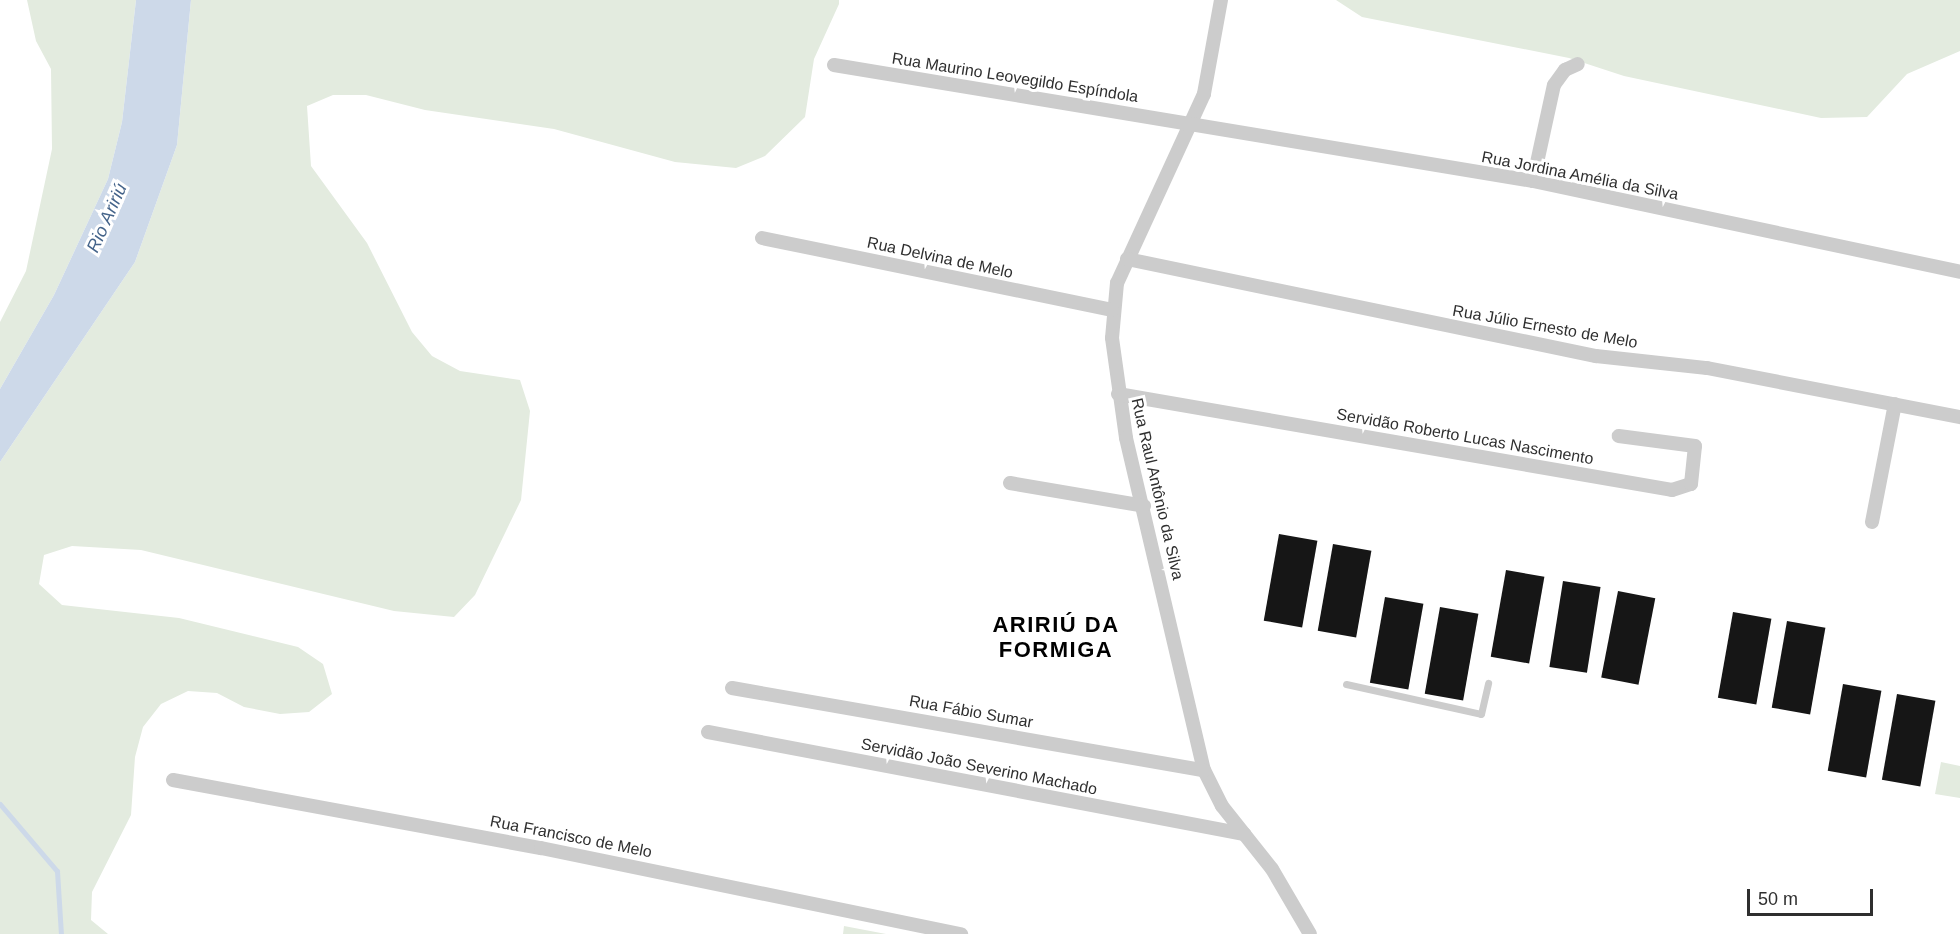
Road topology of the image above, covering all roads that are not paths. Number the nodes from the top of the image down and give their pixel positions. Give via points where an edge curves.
1 (1221, 0) edge
2 (1578, 64) dead end
3 (834, 65) dead end
4 (1191, 123) junction
5 (1533, 182) junction
6 (762, 238) dead end
7 (1127, 259) junction
8 (1960, 272) edge
9 (1112, 310) junction
10 (1118, 394) junction
11 (1895, 404) junction
12 (1960, 417) edge
13 (1619, 436) dead end
14 (1010, 483) dead end
15 (1144, 506) junction
16 (1872, 522) dead end
17 (1346, 684) dead end
18 (1488, 684) dead end
19 (732, 688) dead end
20 (708, 732) dead end
21 (1204, 770) junction
22 (173, 780) dead end
23 (1244, 834) junction
24 (961, 934) edge
25 (1310, 934) edge

1 - 4 street, Rua Raul Antônio da Silva via 1211,71
2 - 5 street via 1565,70 1554,85
3 - 4 street, Rua Maurino Leovegildo Espíndola
4 - 5 street, Rua Jordina Amélia da Silva
4 - 7 street, Rua Raul Antônio da Silva
5 - 8 street, Rua Jordina Amélia da Silva
6 - 9 street, Rua Delvina de Melo
7 - 9 street, Rua Raul Antônio da Silva
7 - 11 street, Rua Júlio Ernesto de Melo via 1586,354 1707,368
9 - 10 street, Rua Raul Antônio da Silva
10 - 13 street, Servidão Roberto Lucas Nascimento via 1672,490 1691,484 1695,446
10 - 15 street, Rua Raul Antônio da Silva
11 - 12 street, Rua Júlio Ernesto de Melo
11 - 16 street
14 - 15 street
15 - 21 street, Rua Raul Antônio da Silva
17 - 18 lane via 1481,714
19 - 21 street, Rua Fábio Sumar
20 - 23 street, Servidão João Severino Machado
21 - 23 street, Rua Raul Antônio da Silva
22 - 24 street, Rua Francisco de Melo via 541,848
23 - 25 street, Rua Raul Antônio da Silva via 1272,869

